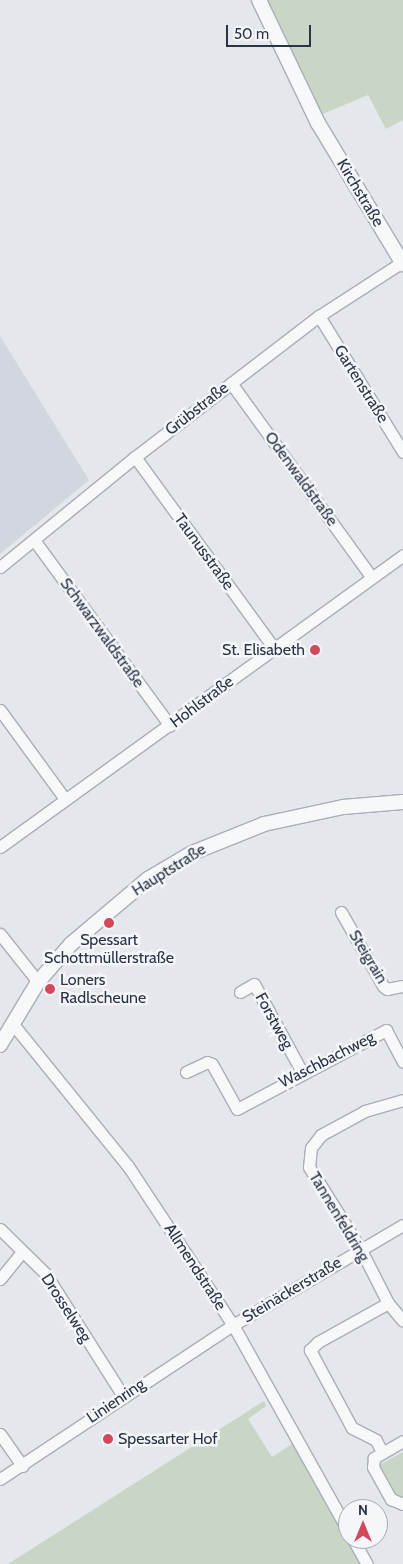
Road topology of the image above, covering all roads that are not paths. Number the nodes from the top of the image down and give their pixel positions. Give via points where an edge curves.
1 (259, 0) edge
2 (402, 263) edge
3 (319, 316) junction
4 (231, 383) junction
5 (403, 452) edge
6 (135, 457) junction
7 (34, 540) junction
8 (403, 555) edge
9 (0, 567) edge
10 (370, 575) junction
11 (273, 647) junction
12 (0, 710) edge
13 (170, 726) junction
14 (65, 799) junction
15 (403, 802) edge
16 (0, 847) edge
17 (340, 912) dead end
18 (0, 934) edge
19 (38, 982) junction
20 (403, 986) edge
21 (240, 992) dead end
22 (12, 1023) junction
23 (0, 1045) edge
24 (403, 1062) edge
25 (186, 1072) dead end
26 (302, 1072) junction
27 (403, 1100) edge
28 (403, 1225) edge
29 (0, 1229) edge
30 (360, 1248) junction
31 (21, 1253) junction
32 (0, 1279) edge
33 (388, 1303) junction
34 (403, 1321) edge
35 (233, 1325) junction
36 (123, 1396) junction
37 (0, 1434) edge
38 (403, 1441) edge
39 (382, 1452) junction
40 (22, 1466) junction
41 (0, 1479) edge
42 (403, 1504) edge
43 (338, 1513) edge
44 (359, 1549) edge
45 (367, 1564) edge

1 - 2 street, Kirchstraße via 318,123
2 - 3 street, Grübstraße
3 - 4 street, Grübstraße
3 - 5 street, Gartenstraße
4 - 6 street, Grübstraße
4 - 10 street, Odenwaldstraße
6 - 7 street, Grübstraße
6 - 11 street, Taunusstraße
7 - 9 street, Grübstraße
7 - 13 street, Schwarzwaldstraße
8 - 10 street, Hohlstraße
10 - 11 street, Hohlstraße
11 - 13 street, Hohlstraße
12 - 14 street
13 - 14 street, Hohlstraße
14 - 16 street, Hohlstraße
15 - 19 street, Hauptstraße via 343,807 264,824 192,853 148,879 108,911 71,944
17 - 20 street, Steigrain via 383,986 392,989
18 - 19 street
19 - 22 street, Hauptstraße
21 - 26 street, Forstweg via 254,984
22 - 23 street, Hauptstraße
22 - 35 street, Allmendstraße via 128,1166
24 - 26 street, Waschbachweg via 386,1030
25 - 26 street, Waschbachweg via 207,1062 212,1064 236,1109
27 - 30 street, Tannenfeldring via 365,1111 321,1135 311,1148 308,1167
28 - 30 street, Steinäckerstraße
29 - 31 street, Drosselweg
30 - 33 street, Tannenfeldring
30 - 35 street, Steinäckerstraße
31 - 32 street
31 - 36 street, Drosselweg via 45,1273
33 - 34 street, Tannenfeldring
33 - 39 street via 318,1342 310,1350 352,1428 376,1440
35 - 36 street, Linienring
35 - 43 street, Allmendstraße
36 - 40 street, Linienring
37 - 40 street
38 - 39 street
39 - 42 street via 374,1458 374,1467 391,1499
40 - 41 street, Linienring
44 - 45 street

